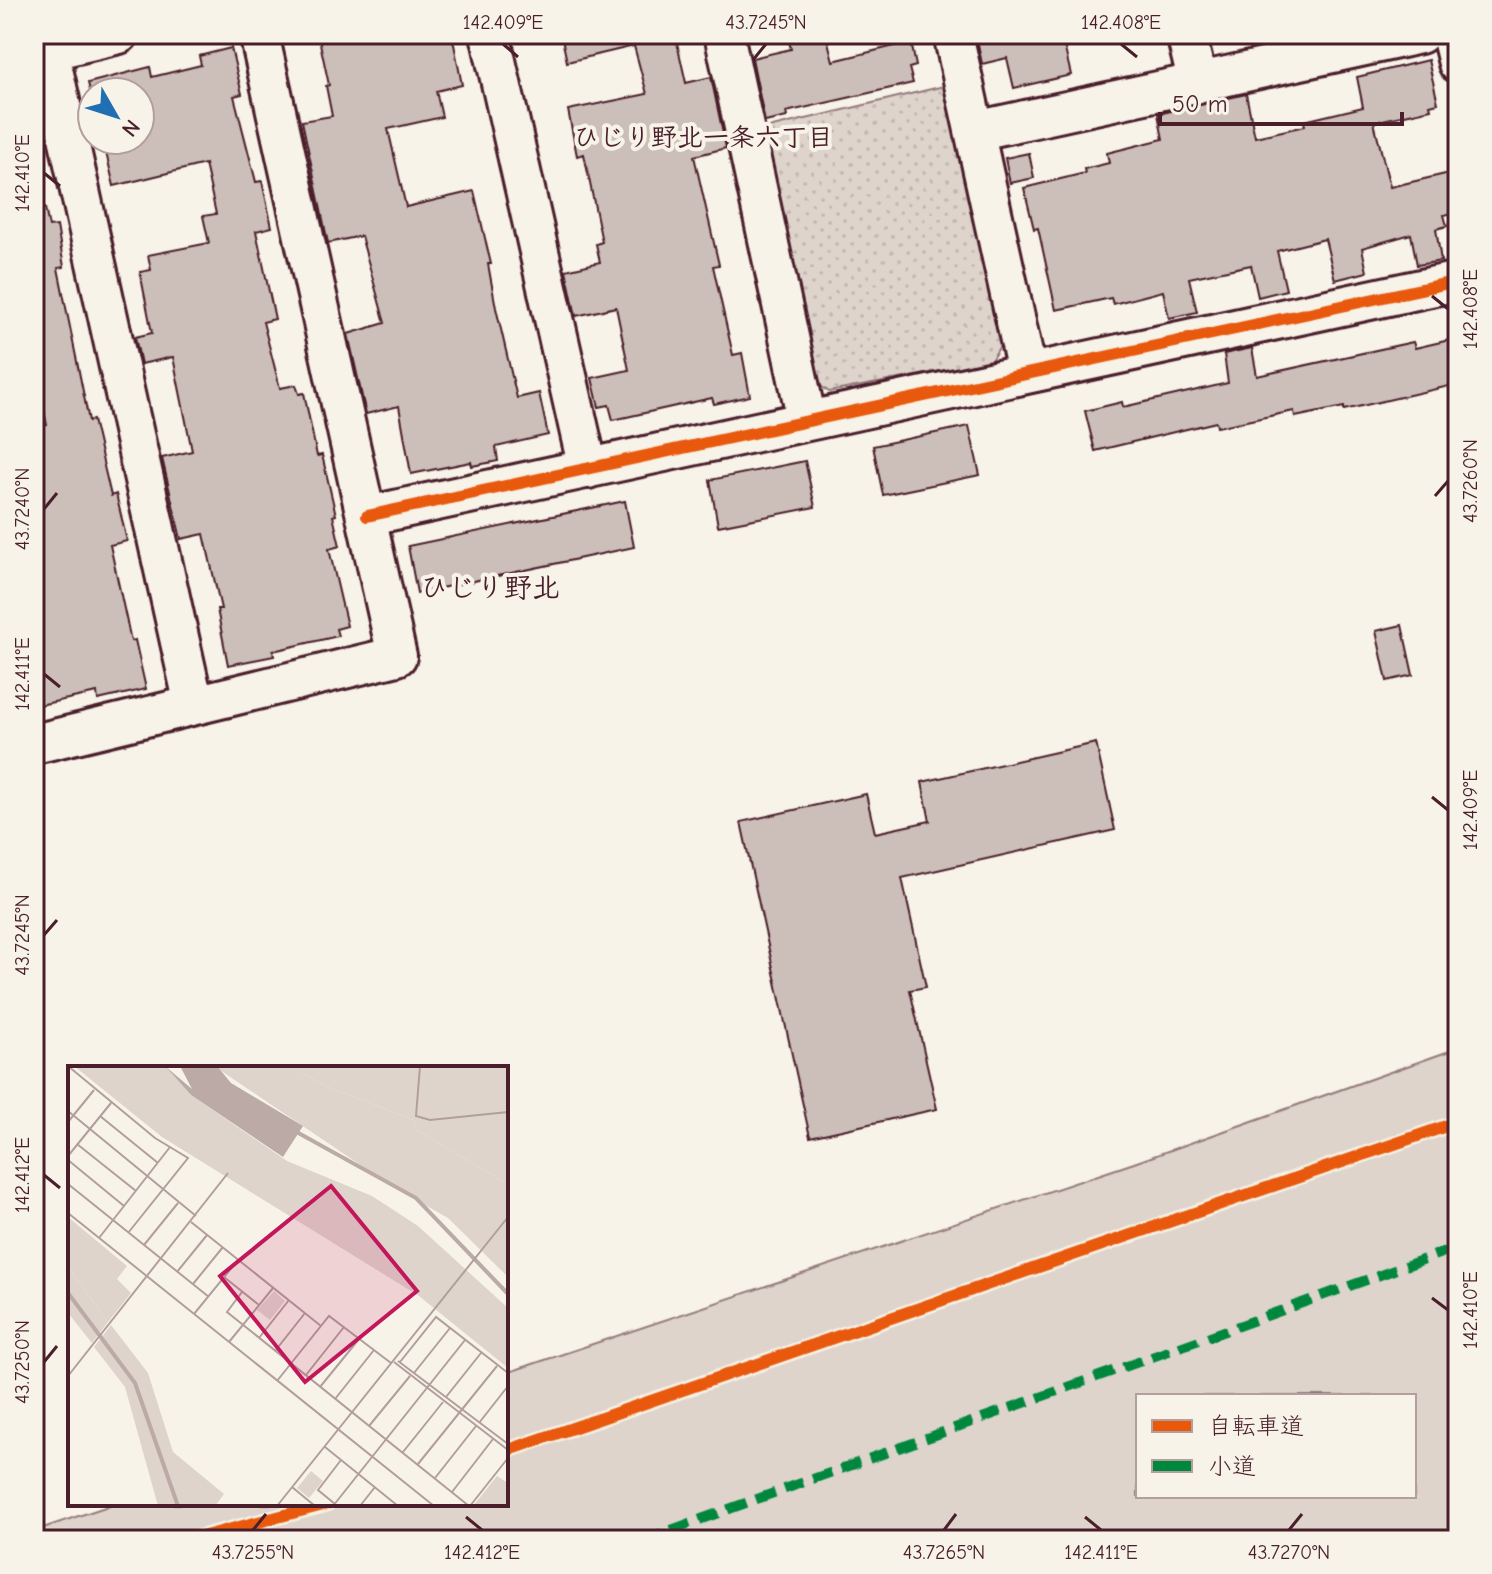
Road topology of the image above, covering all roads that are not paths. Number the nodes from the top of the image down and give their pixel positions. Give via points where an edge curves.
1 (119, 34) edge
2 (259, 34) edge
3 (490, 34) edge
4 (724, 34) edge
5 (953, 34) edge
6 (1186, 34) edge
7 (1420, 34) edge
8 (1451, 34) edge
9 (42, 53) edge
10 (1458, 63) edge
11 (1198, 84) junction
12 (975, 131) junction
13 (1458, 281) edge
14 (1027, 372) junction
15 (807, 421) junction
16 (588, 469) junction
17 (367, 516) junction
18 (194, 705) junction
19 (34, 744) edge

1 - 9 street
2 - 17 street
3 - 16 street
4 - 15 street
5 - 12 street
6 - 11 street
7 - 11 street
8 - 10 street
9 - 18 street
11 - 12 street
12 - 14 street
13 - 14 street
14 - 15 street
15 - 16 street
16 - 17 street
17 - 18 street via 397,656
18 - 19 street

